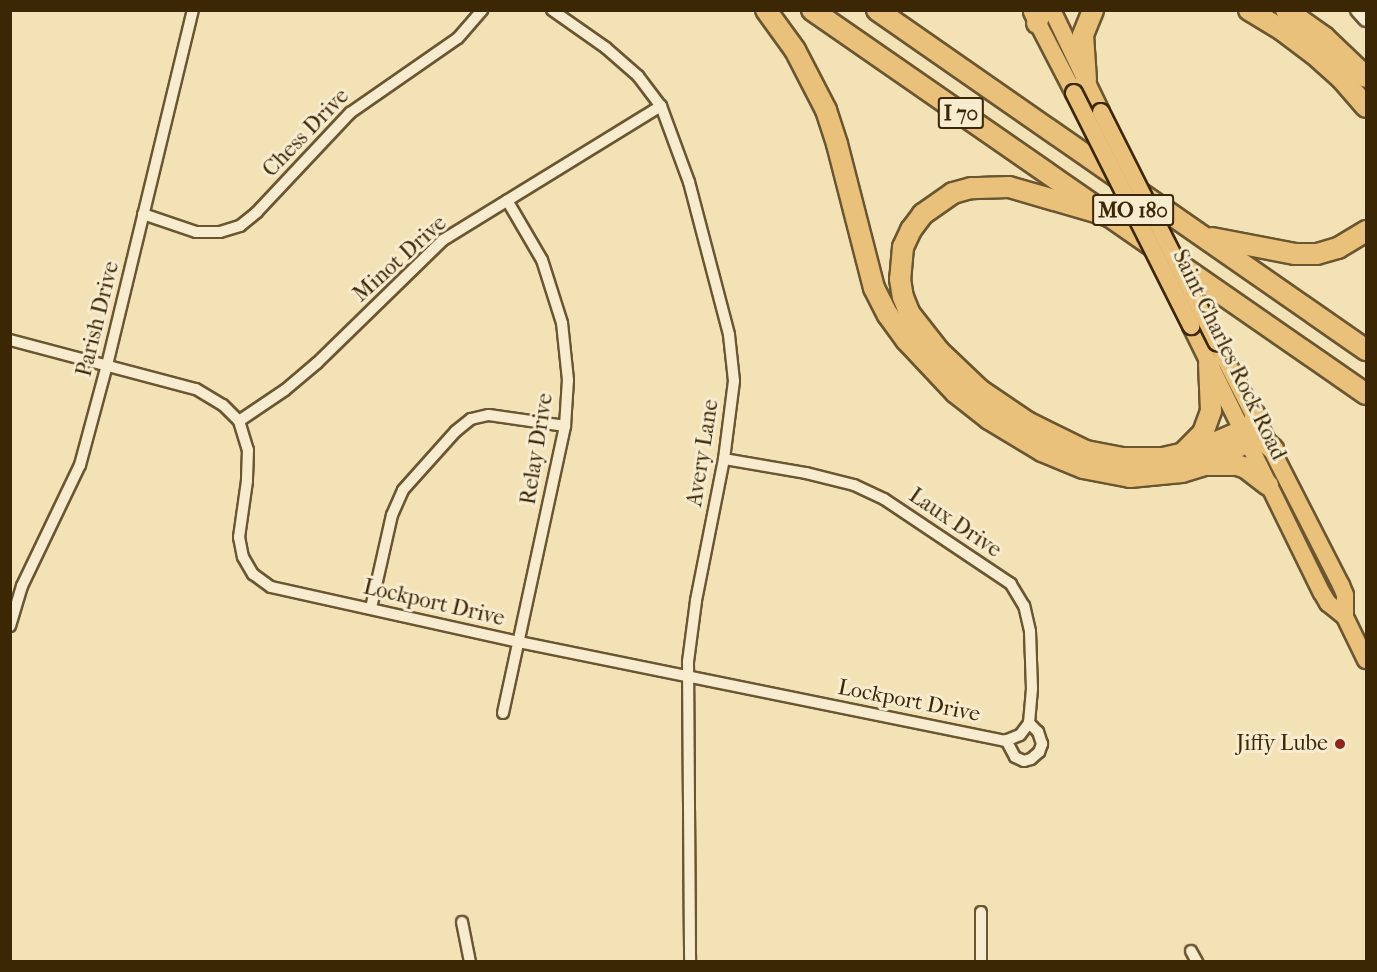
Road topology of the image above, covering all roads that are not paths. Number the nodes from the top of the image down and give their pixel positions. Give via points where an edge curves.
1 (193, 10) edge
2 (482, 10) edge
3 (552, 10) edge
4 (766, 10) edge
5 (812, 10) edge
6 (877, 10) edge
7 (1093, 10) edge
8 (1249, 10) edge
9 (1286, 10) edge
10 (1358, 10) edge
11 (1045, 12) edge
12 (1366, 19) edge
13 (1366, 77) edge
14 (1080, 87) junction
15 (662, 106) junction
16 (1366, 107) edge
17 (507, 200) junction
18 (143, 214) junction
19 (1109, 216) junction
20 (1366, 231) edge
21 (1204, 237) junction
22 (10, 340) edge
23 (1366, 350) edge
24 (1209, 364) junction
25 (107, 365) junction
26 (1366, 394) edge
27 (239, 421) junction
28 (565, 426) junction
29 (1249, 430) junction
30 (1273, 449) joint
31 (1181, 454) junction
32 (724, 459) junction
33 (1205, 465) junction
34 (1268, 485) junction
35 (371, 609) junction
36 (1345, 617) junction
37 (10, 626) edge
38 (519, 642) junction
39 (1366, 660) edge
40 (688, 676) junction
41 (503, 713) dead end
42 (1029, 723) junction
43 (1006, 740) junction
44 (981, 912) dead end
45 (462, 922) dead end
46 (470, 962) edge
47 (690, 962) edge
48 (981, 962) edge

1 - 18 street, Parish Drive
2 - 18 street, Chess Drive via 458,38 350,113 240,226 220,232 196,232
3 - 15 street, Avery Lane via 614,55 638,76
4 - 33 highway via 795,50 826,110 874,288 888,315 928,366 989,419 1074,465 1130,477 1182,472
5 - 19 highway, I 70
6 - 21 highway, I 70
7 - 14 highway via 1083,35
8 - 16 highway via 1313,53
9 - 13 highway via 1324,37
10 - 12 street
11 - 14 main road, Saint Charles Rock Road / MO 180
14 - 24 main road, Saint Charles Rock Road / MO 180, bridge
14 - 29 main road, Saint Charles Rock Road / MO 180, bridge via 1101,112 1216,343
15 - 17 street, Minot Drive
15 - 32 street, Avery Lane via 689,182 729,335 734,381
17 - 27 street, Minot Drive via 444,240 317,363
17 - 28 street, Relay Drive via 542,260 562,323 568,380
18 - 25 street, Parish Drive
19 - 26 highway, I 70
19 - 31 highway via 1009,187 953,193 923,214 911,230 899,264 903,297 921,330 960,373 1049,435 1103,455 1143,459
20 - 21 highway via 1338,248 1317,254 1295,254
21 - 23 highway, I 70
22 - 25 street
24 - 29 main road, Saint Charles Rock Road / MO 180
24 - 31 highway via 1209,417 1196,442
25 - 27 street via 196,389 223,405
25 - 37 street, Parish Drive via 80,465 22,586
27 - 35 street, Lockport Drive via 248,450 239,537 243,557 253,574 271,587
28 - 35 street via 489,415 471,419 456,431 403,490 392,514
28 - 38 street, Relay Drive
29 - 30 highway
29 - 31 highway
29 - 33 highway
29 - 34 main road, Saint Charles Rock Road / MO 180
30 - 36 main road, Saint Charles Rock Road / MO 180 via 1341,585
32 - 40 street, Avery Lane via 696,601
32 - 42 street, Laux Drive via 854,485 884,499 1011,584 1024,606 1030,631
33 - 34 highway via 1237,465
34 - 36 main road, Saint Charles Rock Road / MO 180 via 1322,593
35 - 38 street, Lockport Drive
36 - 39 main road, Saint Charles Rock Road / MO 180
38 - 40 street, Lockport Drive
38 - 41 street, Relay Drive
40 - 43 street, Lockport Drive
40 - 47 street, Avery Lane
42 - 43 street, Lockport Drive via 1020,735
42 - 43 street, Lockport Drive via 1042,744 1031,759 1015,757
44 - 48 street
45 - 46 street

